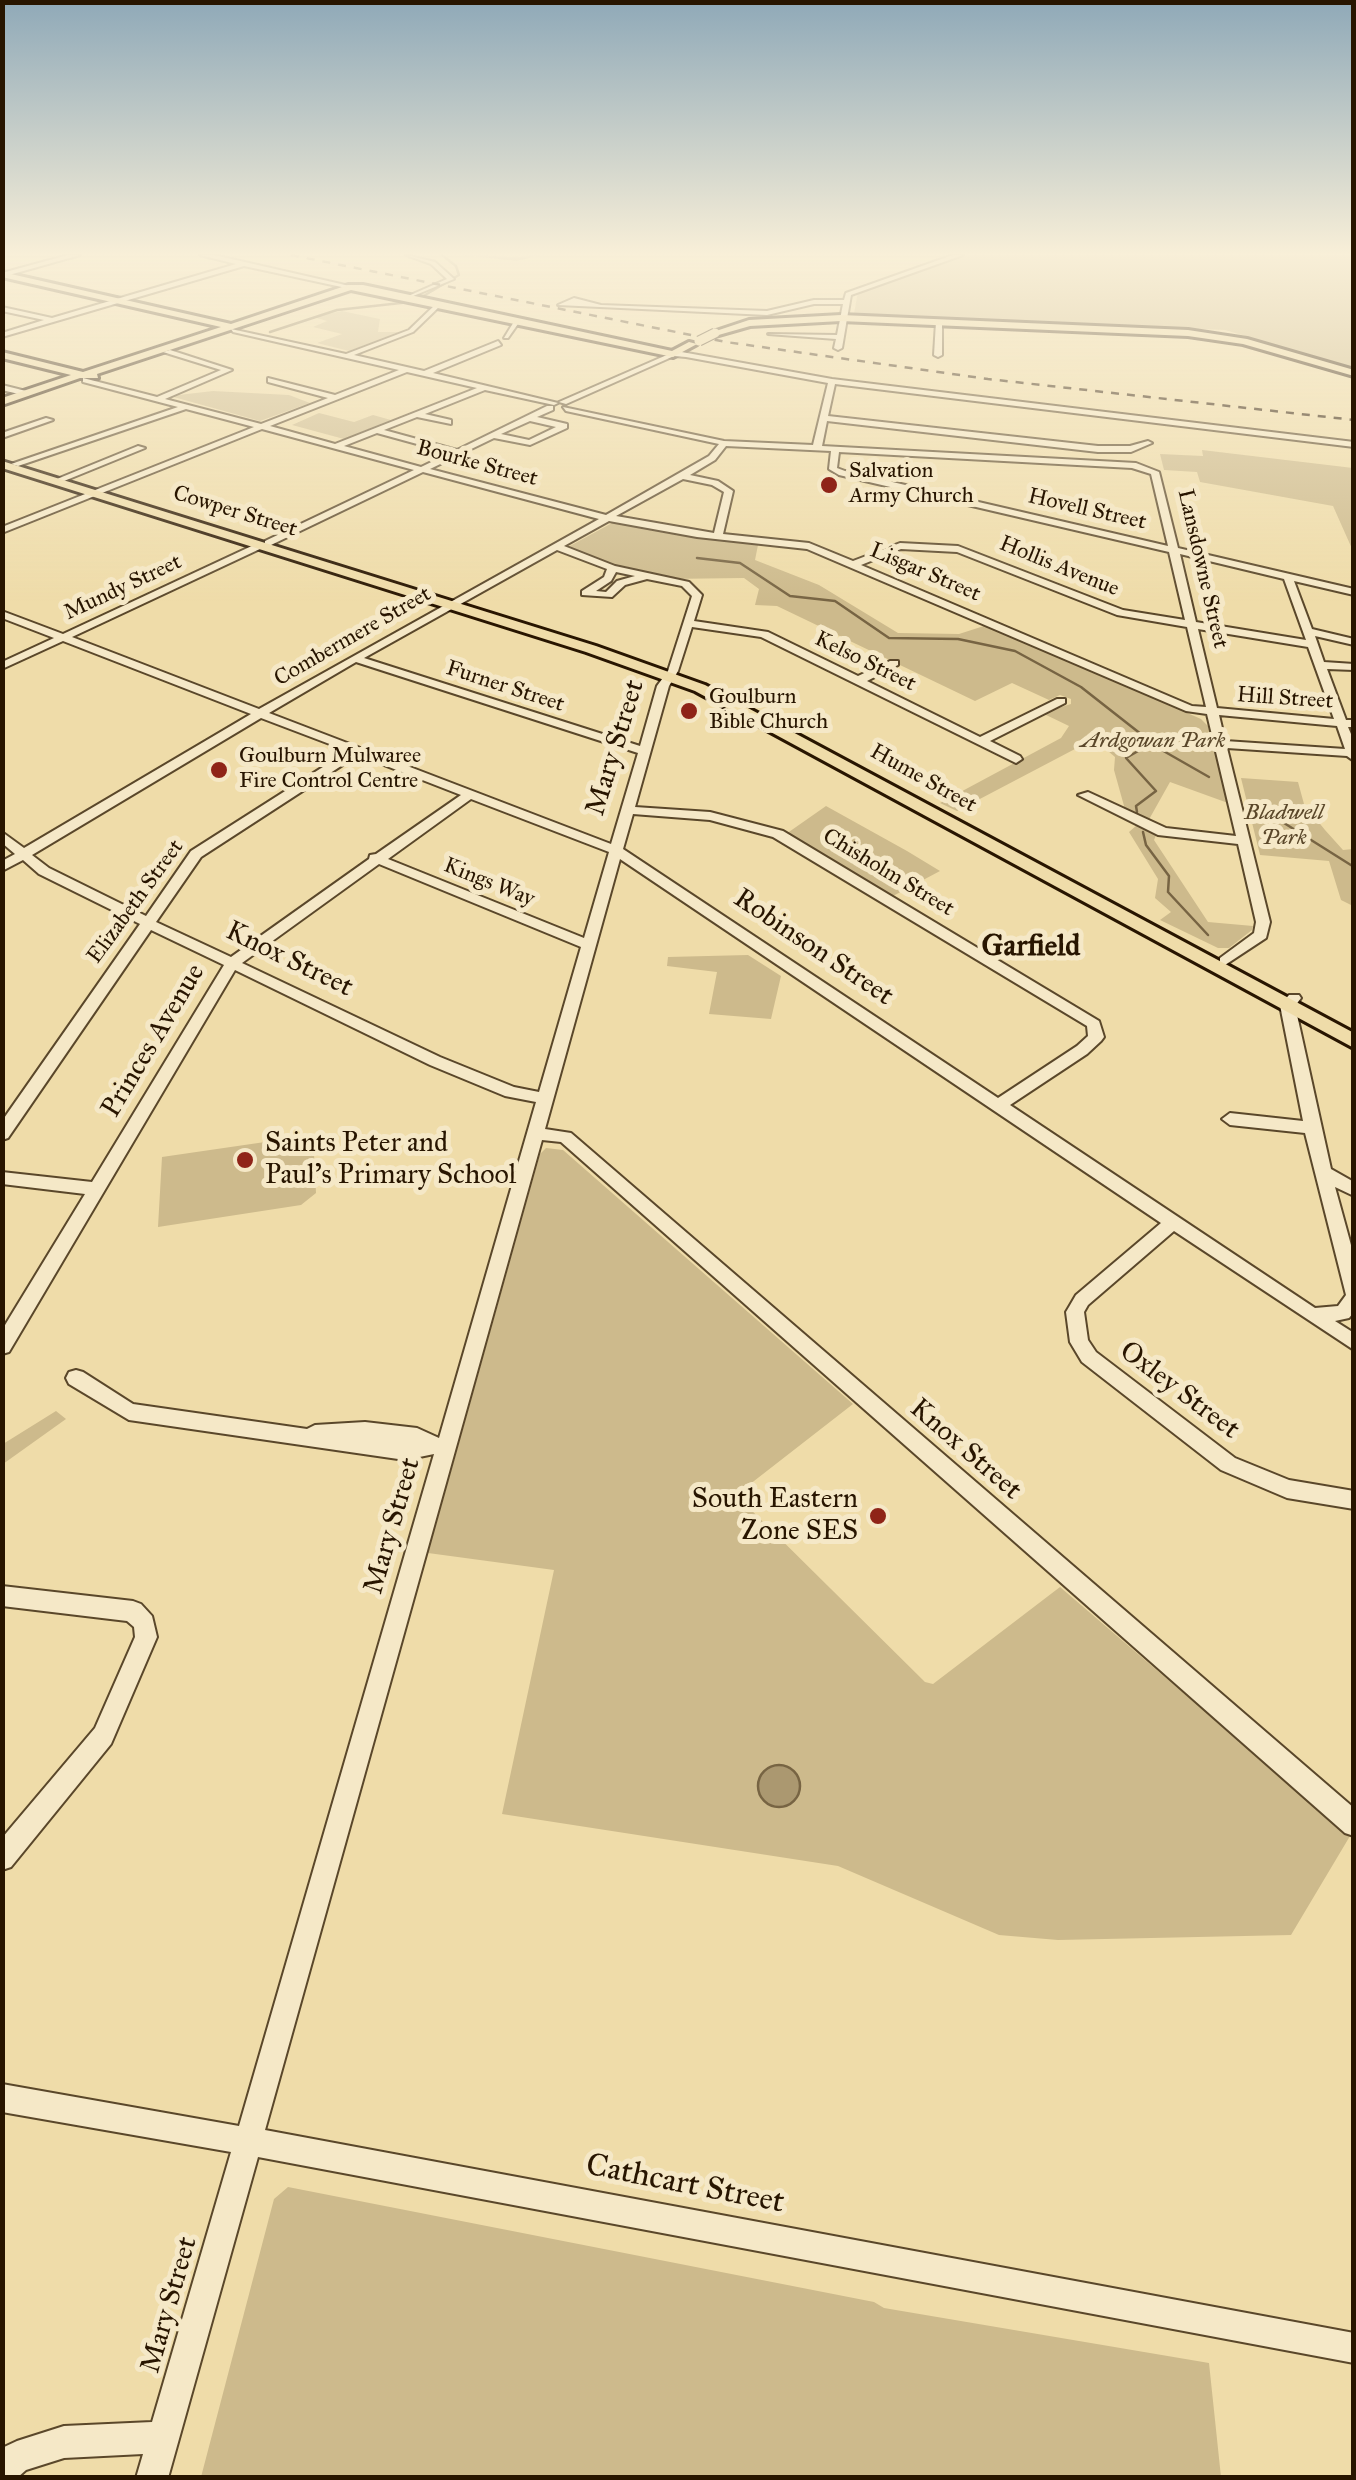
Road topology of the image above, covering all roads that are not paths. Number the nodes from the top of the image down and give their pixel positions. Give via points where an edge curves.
1 (63, 371) edge
2 (99, 371) edge
3 (101, 371) edge
4 (226, 371) edge
5 (403, 371) edge
6 (408, 371) edge
7 (431, 371) edge
8 (634, 371) edge
9 (774, 371) edge
10 (424, 374) junction
11 (83, 376) junction
12 (271, 380) dead end
13 (832, 380) junction
14 (2, 387) edge
15 (483, 388) junction
16 (27, 394) junction
17 (160, 398) junction
18 (335, 398) junction
19 (3, 405) edge
20 (188, 406) junction
21 (556, 407) junction
22 (414, 414) junction
23 (118, 416) dead end
24 (825, 418) junction
25 (49, 420) dead end
26 (448, 422) dead end
27 (1143, 422) junction
28 (143, 423) junction
29 (901, 424) junction
30 (264, 426) junction
31 (374, 430) junction
32 (2, 436) edge
33 (497, 436) junction
34 (897, 438) dead end
35 (724, 444) junction
36 (1354, 445) edge
37 (336, 446) junction
38 (1148, 446) junction
39 (141, 448) dead end
40 (818, 448) junction
41 (836, 449) junction
42 (460, 453) junction
43 (7, 463) edge
44 (423, 470) junction
45 (682, 476) junction
46 (62, 479) junction
47 (97, 492) junction
48 (606, 518) junction
49 (2, 530) edge
50 (718, 536) junction
51 (264, 545) junction
52 (558, 547) junction
53 (1176, 551) junction
54 (855, 564) junction
55 (612, 568) junction
56 (648, 576) junction
57 (1288, 577) junction
58 (1354, 592) edge
59 (452, 603) junction
60 (2, 614) edge
61 (689, 622) junction
62 (1191, 625) junction
63 (1308, 631) junction
64 (64, 638) junction
65 (1354, 642) edge
66 (1312, 644) junction
67 (354, 658) junction
68 (894, 663) dead end
69 (1319, 665) junction
70 (2, 666) edge
71 (1354, 667) edge
72 (671, 673) junction
73 (857, 680) junction
74 (1061, 701) dead end
75 (260, 713) junction
76 (1214, 714) junction
77 (1347, 723) edge
78 (981, 741) junction
79 (1222, 744) junction
80 (358, 750) junction
81 (644, 751) junction
82 (1353, 756) edge
83 (1016, 759) dead end
84 (470, 794) junction
85 (1084, 795) dead end
86 (628, 810) junction
87 (2, 836) edge
88 (1245, 841) junction
89 (2, 848) edge
90 (617, 851) junction
91 (19, 853) junction
92 (375, 858) junction
93 (2, 866) edge
94 (148, 923) junction
95 (588, 945) junction
96 (1225, 961) junction
97 (232, 963) junction
98 (1291, 1002) junction
99 (1354, 1030) edge
100 (1354, 1042) edge
101 (544, 1098) junction
102 (999, 1105) junction
103 (1230, 1119) dead end
104 (1312, 1128) junction
105 (2, 1134) edge
106 (534, 1134) junction
107 (1323, 1172) junction
108 (2, 1178) edge
109 (98, 1189) junction
110 (1354, 1190) edge
111 (1173, 1222) junction
112 (1354, 1295) edge
113 (1297, 1305) junction
114 (1354, 1342) edge
115 (2, 1347) edge
116 (76, 1378) dead end
117 (438, 1446) junction
118 (1354, 1500) edge
119 (2, 1596) edge
120 (1354, 1824) edge
121 (2, 1858) edge
122 (2, 2098) edge
123 (248, 2140) junction
124 (1354, 2348) edge
125 (164, 2438) junction
126 (2, 2468) edge
127 (152, 2478) edge

1 - 11 main road, Bourke Street
2 - 11 main road
3 - 11 main road
4 - 17 street
5 - 18 street
6 - 10 street
7 - 10 street
8 - 21 street, Mundy Street
9 - 13 street
10 - 15 street
11 - 16 main road
11 - 17 street, Bourke Street
11 - 19 main road
12 - 18 street
13 - 24 street
13 - 27 street
14 - 16 street
15 - 21 street
15 - 22 street
16 - 19 main road
17 - 20 street, Bourke Street
18 - 30 street
20 - 28 street
20 - 30 street, Bourke Street
21 - 33 street, Mundy Street
21 - 33 street via 564,426 530,443
21 - 35 street
22 - 26 street
22 - 31 street
23 - 28 street
24 - 29 street
24 - 38 street
24 - 40 street
25 - 32 street
27 - 36 street
27 - 38 street
28 - 43 street
29 - 34 street
29 - 38 street via 989,441 1106,450
30 - 37 street, Bourke Street
30 - 47 street
31 - 37 street
31 - 42 street
33 - 42 street, Mundy Street
35 - 40 street
35 - 45 street, Combermere Street
37 - 44 street, Bourke Street
39 - 46 street
40 - 41 street
41 - 53 street, Hovell Street via 836,472
41 - 53 street, Lansdowne Street via 1148,468 1157,476
42 - 44 street, Mundy Street
43 - 46 main road, Cowper Street
43 - 47 main road, Cowper Street
44 - 48 street, Bourke Street
44 - 51 street, Mundy Street
45 - 48 street, Combermere Street
45 - 50 street via 729,491
46 - 47 main road, Cowper Street
47 - 49 street
47 - 51 main road, Cowper Street
48 - 50 street, Lisgar Street
48 - 52 street, Combermere Street
50 - 54 street, Lisgar Street via 798,543
51 - 59 main road, Cowper Street
51 - 64 street, Mundy Street
52 - 55 street
52 - 59 street, Combermere Street
53 - 57 street, Hovell Street
53 - 62 street, Lansdowne Street
54 - 62 street, Hollis Avenue via 900,546 958,549 1114,612
54 - 76 street, Lisgar Street via 1180,706
55 - 56 street
55 - 56 street via 608,580 586,592 608,595
56 - 61 street, Mary Street via 685,584 697,595
57 - 58 street, Hovell Street
57 - 63 street
59 - 67 street, Combermere Street
59 - 72 main road, Hume Street
60 - 64 street, Robinson Street
61 - 72 street, Mary Street
61 - 73 street, Kelso Street via 751,630
62 - 66 street, Hollis Avenue
62 - 76 street, Lansdowne Street
63 - 65 street
63 - 66 street
64 - 70 street, Mundy Street
64 - 75 street, Robinson Street
66 - 69 street
67 - 75 street, Combermere Street
67 - 81 street, Furner Street
68 - 73 street
69 - 71 street
69 - 77 street
72 - 81 street, Mary Street
72 - 96 main road, Hume Street via 744,703
72 - 98 main road, Hume Street
73 - 78 street, Kelso Street
74 - 78 street
75 - 80 street, Robinson Street
75 - 91 street, Combermere Street
76 - 77 street, Hill Street
76 - 79 street, Lansdowne Street
77 - 82 street
78 - 83 street, Kelso Street
79 - 82 street
79 - 88 street, Lansdowne Street
80 - 84 street, Robinson Street
80 - 94 street, Elizabeth Street via 208,842
81 - 86 street, Mary Street
84 - 90 street, Robinson Street
84 - 92 street, Princes Avenue
85 - 88 street via 1163,832
86 - 90 street, Mary Street
86 - 102 street, Chisholm Street via 710,816 778,834 1094,1024 1096,1038 1082,1050
87 - 91 street
88 - 96 street, Lansdowne Street via 1263,930
89 - 91 street
90 - 95 street, Mary Street
90 - 102 street, Robinson Street
91 - 93 street, Combermere Street
91 - 94 street, Knox Street
92 - 95 street, Kings Way
92 - 97 street, Princes Avenue
94 - 97 street, Knox Street
94 - 105 street, Elizabeth Street
95 - 101 street, Mary Street
96 - 98 main road, Hume Street
97 - 101 street, Knox Street via 435,1061 510,1092
97 - 109 street, Princes Avenue
98 - 99 main road, Hume Street
98 - 100 main road, Hume Street
98 - 104 street
101 - 106 street, Mary Street
102 - 111 street, Robinson Street
103 - 104 street
104 - 107 street
106 - 117 street, Mary Street
106 - 120 street, Knox Street via 565,1137
107 - 110 street
107 - 112 street
108 - 109 street
109 - 115 street, Princes Avenue
111 - 113 street, Robinson Street
111 - 118 street, Oxley Street via 1082,1300 1076,1312 1079,1342 1089,1357 1228,1464 1287,1489
112 - 113 street, Robinson Street via 1343,1313 1326,1318
113 - 114 street, Robinson Street
116 - 117 street via 129,1412 405,1451
117 - 123 street, Mary Street
119 - 121 street via 134,1610 146,1637 103,1736
122 - 123 street, Cathcart Street
123 - 124 street, Cathcart Street
123 - 125 street, Mary Street
125 - 126 street via 64,2442
125 - 127 street, Mary Street

